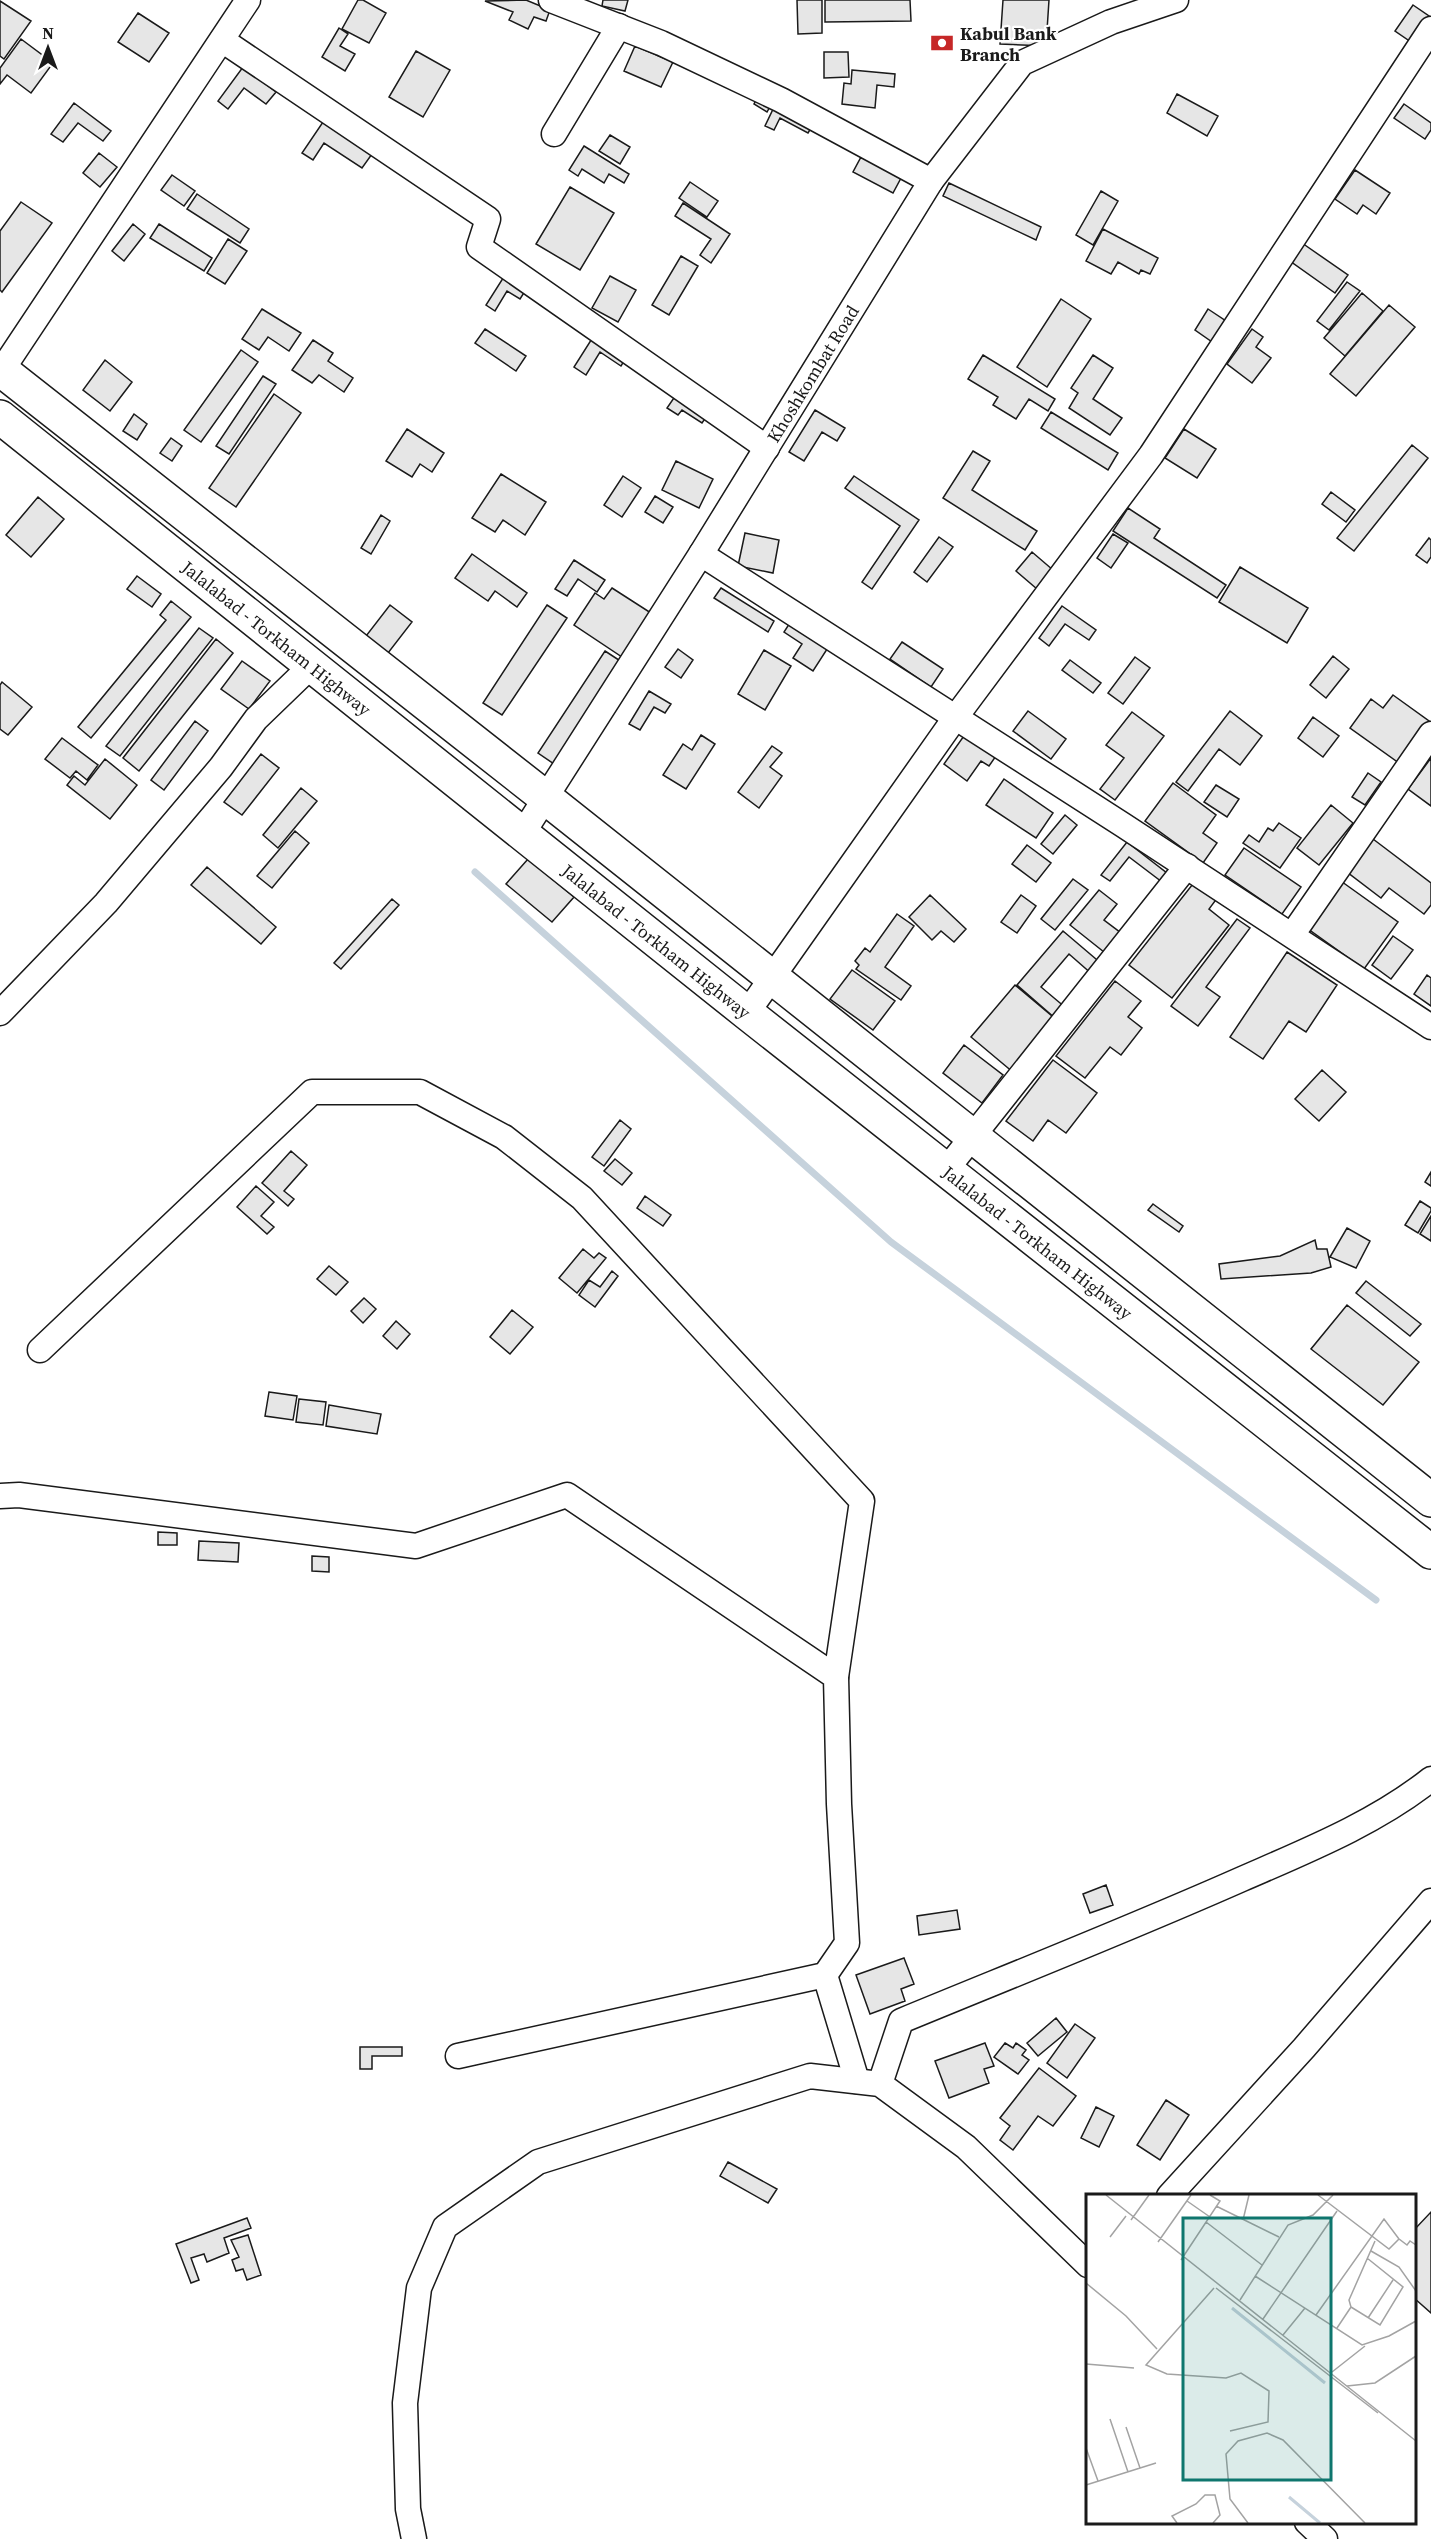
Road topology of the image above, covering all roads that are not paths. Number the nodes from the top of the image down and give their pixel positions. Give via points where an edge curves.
1 (248, 0) edge
2 (551, 0) edge
3 (1176, 0) edge
4 (584, 6) edge
5 (619, 26) junction
6 (1431, 29) edge
7 (222, 40) junction
8 (554, 134) dead end
9 (931, 181) junction
10 (1, 371) edge
11 (0, 417) edge
12 (767, 448) junction
13 (701, 554) junction
14 (312, 665) junction
15 (955, 718) junction
16 (1431, 735) edge
17 (546, 798) junction
18 (523, 833) junction
19 (1187, 866) junction
20 (1292, 935) junction
21 (771, 978) junction
22 (0, 1013) edge
23 (747, 1013) junction
24 (1431, 1027) edge
25 (971, 1136) junction
26 (946, 1170) junction
27 (40, 1350) dead end
28 (1281, 1381) junction
29 (1315, 1460) junction
30 (1428, 1495) edge
31 (0, 1496) edge
32 (1431, 1552) edge
33 (836, 1677) junction
34 (1431, 1779) edge
35 (1431, 1901) edge
36 (825, 1975) junction
37 (458, 2056) dead end
38 (869, 2083) junction
39 (1171, 2194) edge
40 (1086, 2263) edge
41 (1308, 2524) edge
42 (414, 2539) edge
43 (1325, 2539) edge

1 - 7 street
2 - 4 street
3 - 9 street, Khoshkombat Road via 1111,22 1022,63
4 - 5 street
5 - 8 street
5 - 9 street via 781,100
6 - 15 street via 1151,455
7 - 10 street
7 - 12 street via 488,219 479,247
9 - 12 street, Khoshkombat Road
10 - 17 highway, Jalalabad - Torkham Highway
11 - 14 highway, Jalalabad - Torkham Highway
12 - 13 street, Khoshkombat Road
13 - 15 street
13 - 17 street, Khoshkombat Road
14 - 18 highway, Jalalabad - Torkham Highway
14 - 22 street via 256,718 221,767 106,903
15 - 19 street
15 - 21 street
16 - 20 street
17 - 18 street, Khoshkombat Road
17 - 21 highway, Jalalabad - Torkham Highway
18 - 23 highway, Jalalabad - Torkham Highway
19 - 20 street
19 - 25 street
20 - 24 street
21 - 23 street
21 - 25 highway, Jalalabad - Torkham Highway
23 - 26 highway, Jalalabad - Torkham Highway
25 - 26 street
25 - 28 highway, Jalalabad - Torkham Highway
26 - 29 highway, Jalalabad - Torkham Highway
27 - 33 street via 312,1092 420,1092 504,1137 582,1198 862,1502
28 - 29 highway, Jalalabad - Torkham Highway
28 - 30 highway, Jalalabad - Torkham Highway
29 - 32 highway, Jalalabad - Torkham Highway
31 - 33 street via 416,1546 567,1496
33 - 36 street via 847,1942
34 - 38 street via 1407,1799 1310,1849 901,2021
35 - 39 street
36 - 37 street
36 - 38 street
38 - 40 street via 966,2148
38 - 42 street via 810,2076 538,2162 445,2227 419,2288 405,2403 408,2509
41 - 43 street

